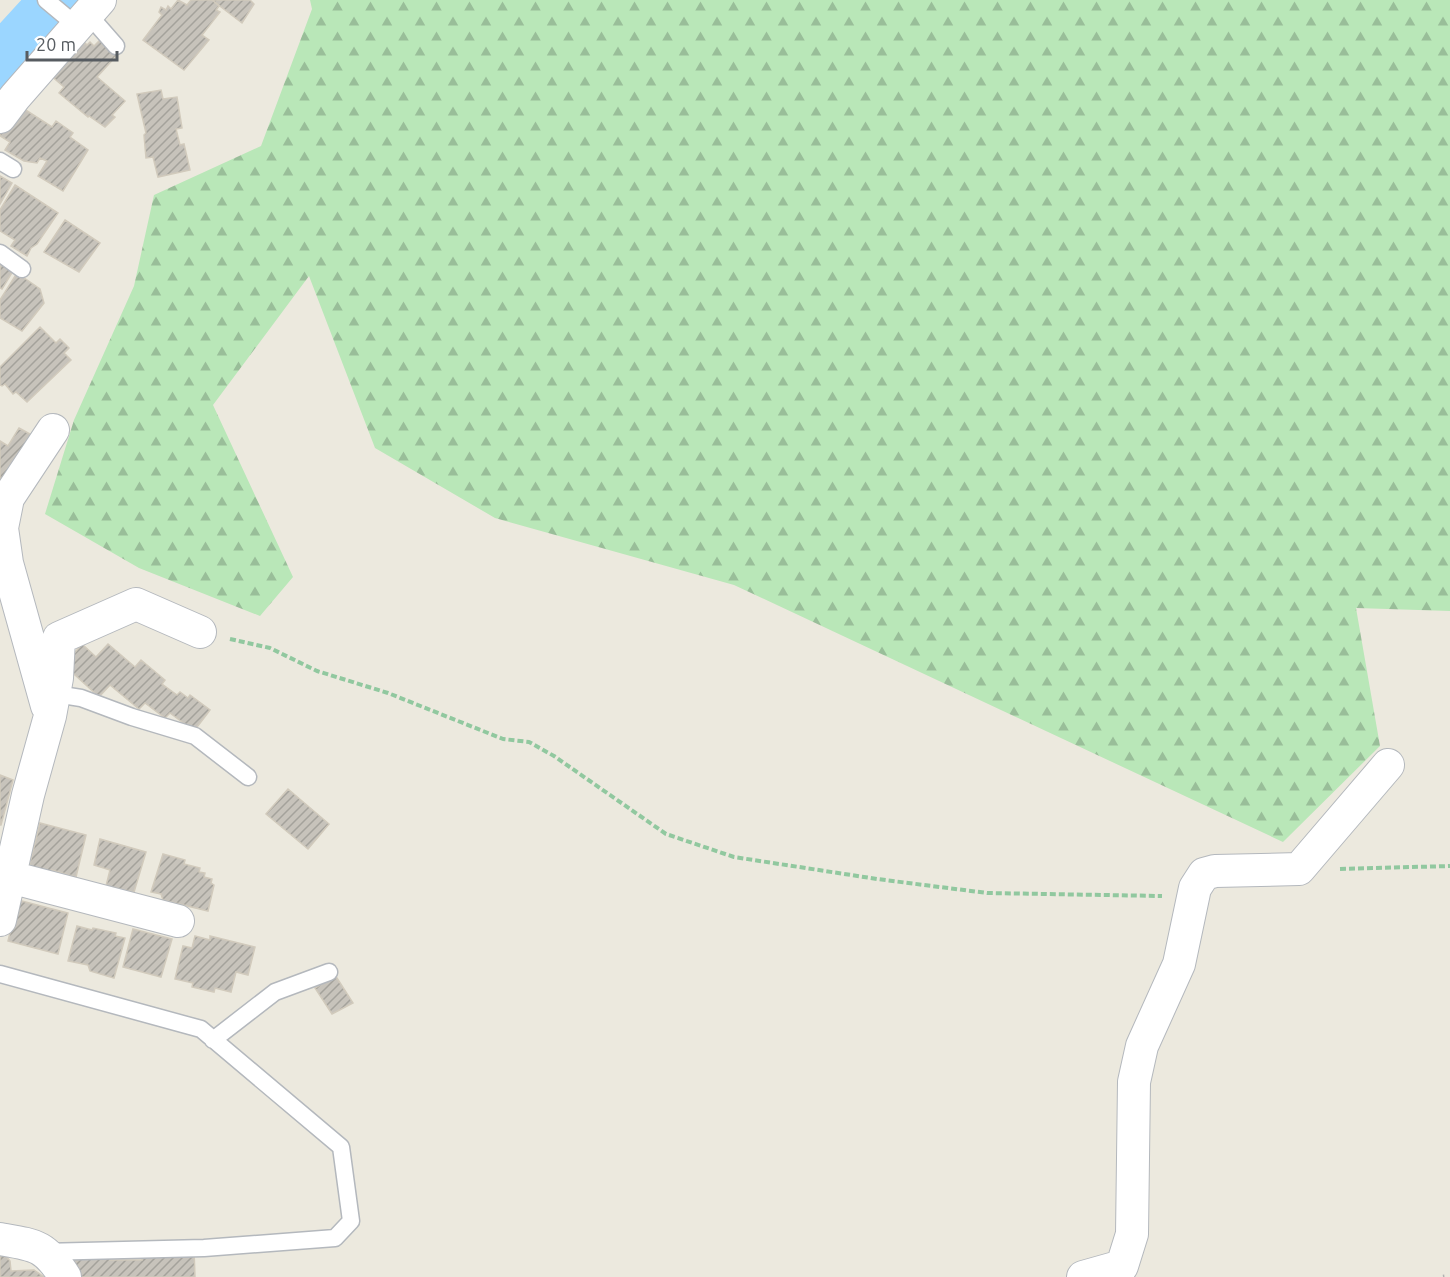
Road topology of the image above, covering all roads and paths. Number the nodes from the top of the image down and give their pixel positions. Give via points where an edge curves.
1 (46, 0) edge
2 (84, 15) edge
3 (116, 46) dead end
4 (0, 117) edge
5 (0, 253) edge
6 (22, 269) dead end
7 (53, 430) dead end
8 (200, 632) joint
9 (52, 703) junction
10 (1388, 765) dead end
11 (248, 777) dead end
12 (1450, 866) edge
13 (1299, 869) junction
14 (10, 877) junction
15 (1196, 888) junction
16 (0, 920) edge
17 (178, 921) dead end
18 (329, 972) dead end
19 (0, 974) edge
20 (213, 1040) junction
21 (0, 1239) edge
22 (43, 1252) junction
23 (64, 1277) edge
24 (1083, 1277) edge

1 - 2 lane
2 - 3 lane
2 - 4 street
5 - 6 lane
7 - 9 street via 8,498 2,528 7,563
8 - 9 street via 136,604 58,638
8 - 15 path via 270,648 317,670 503,738 528,741 666,834 734,857 987,893 1162,896
9 - 11 lane via 62,695 81,698 195,736
9 - 14 street
10 - 13 street
12 - 13 path
13 - 15 street via 1215,871 1204,874
14 - 16 street
14 - 17 street
15 - 24 street via 1179,964 1142,1046 1134,1082 1132,1234 1122,1266
18 - 20 lane via 275,992
19 - 20 lane via 201,1029
20 - 22 lane via 341,1147 351,1221 335,1238 204,1248
21 - 22 street via 35,1245
22 - 23 street via 56,1262

